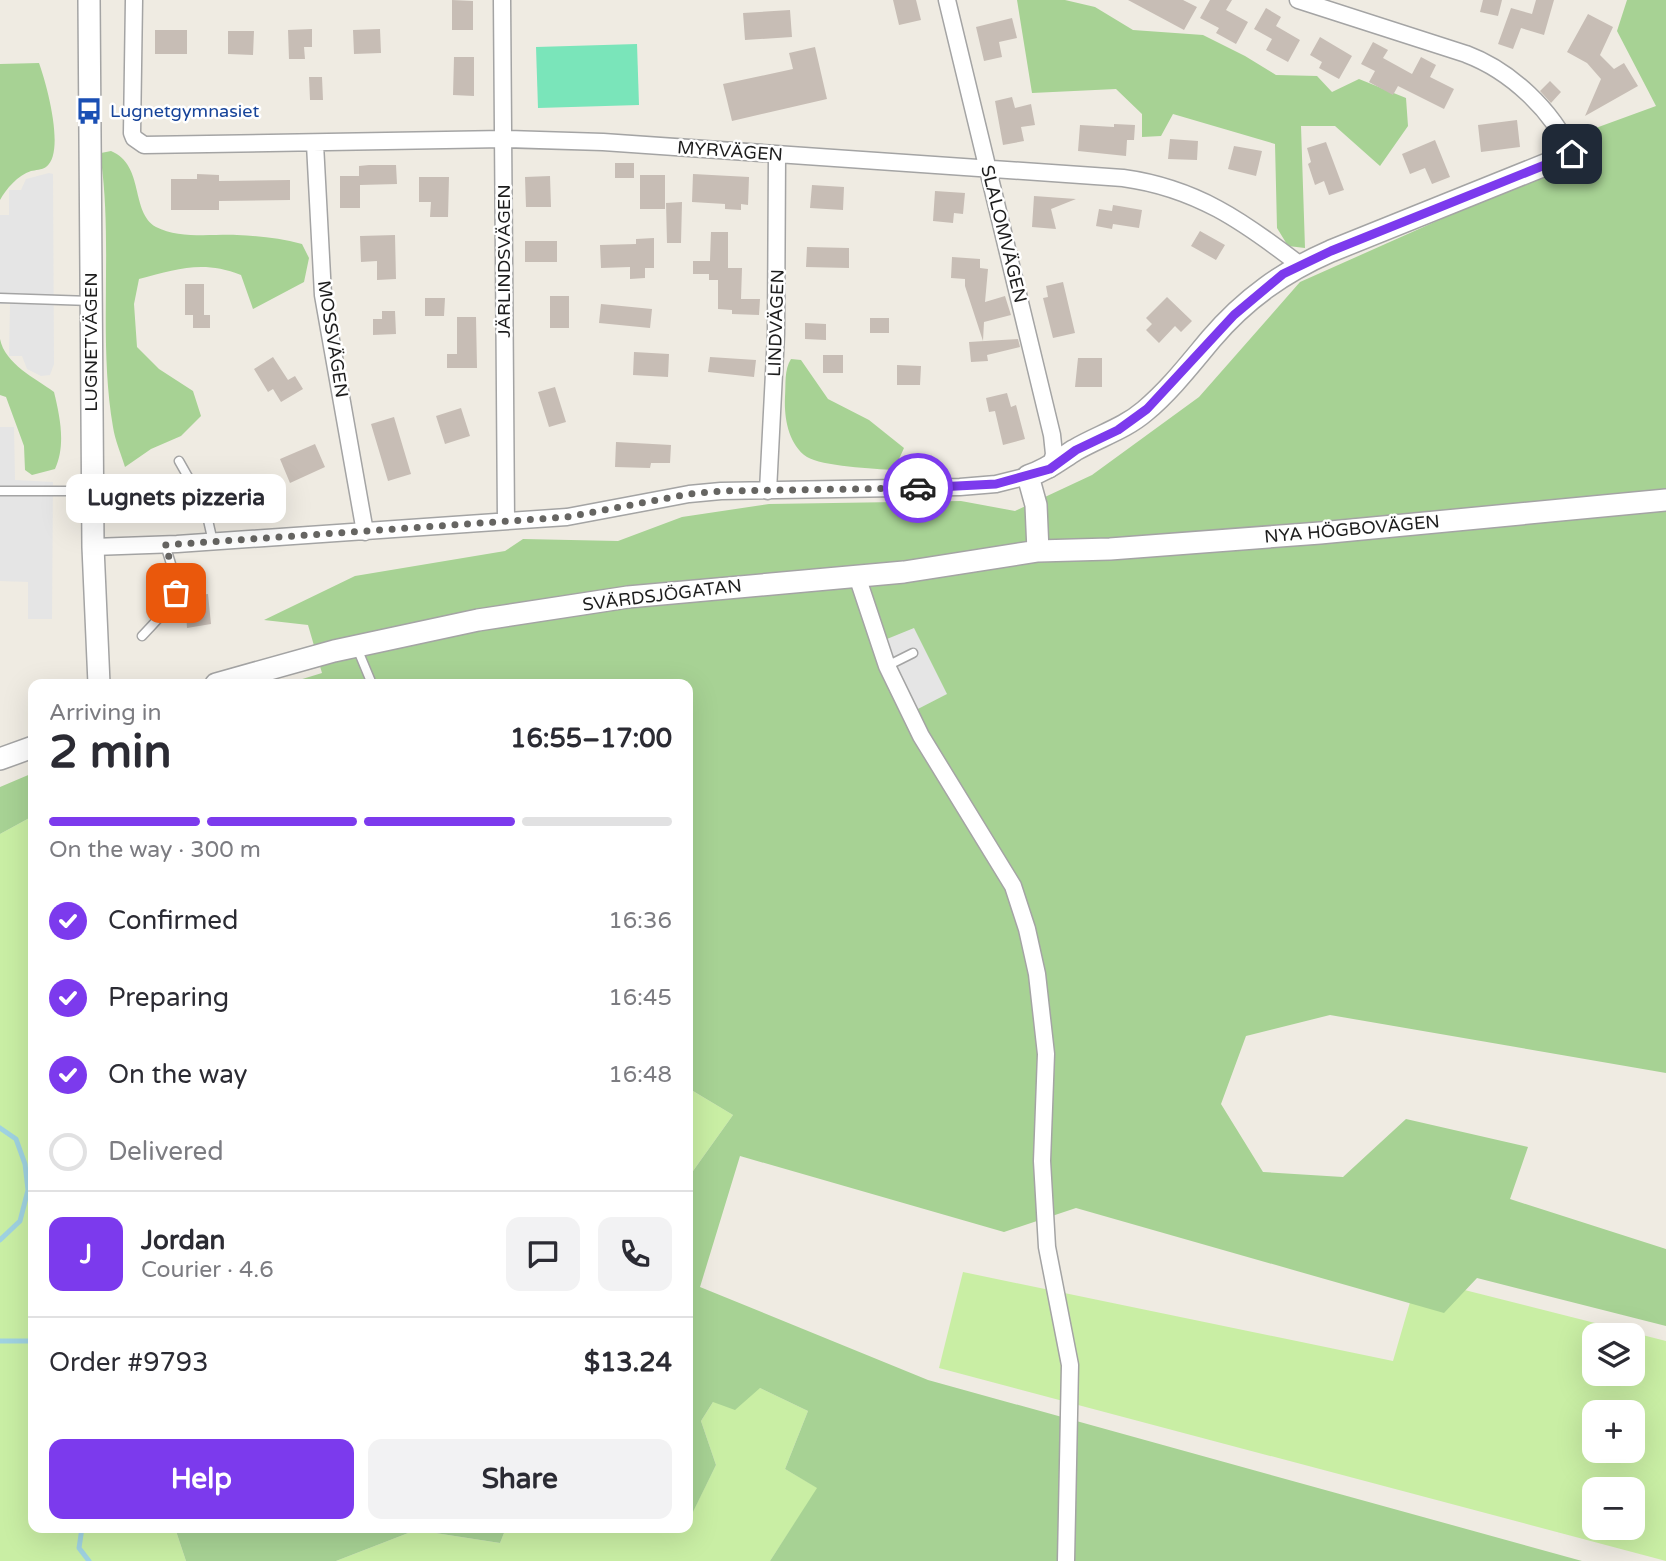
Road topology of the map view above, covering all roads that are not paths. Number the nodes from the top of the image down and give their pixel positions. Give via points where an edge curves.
1 (89, 0) edge
2 (134, 0) edge
3 (502, 0) edge
4 (947, 0) edge
5 (1298, 0) edge
6 (503, 139) junction
7 (315, 144) junction
8 (1572, 154) joint
9 (778, 155) junction
10 (988, 169) junction
11 (1300, 265) junction
12 (0, 298) edge
13 (91, 301) junction
14 (178, 461) dead end
15 (1050, 469) junction
16 (1028, 476) junction
17 (0, 491) edge
18 (92, 491) junction
19 (768, 491) junction
20 (1666, 500) edge
21 (506, 522) junction
22 (365, 532) junction
23 (213, 542) junction
24 (165, 545) junction
25 (93, 547) junction
26 (1038, 551) junction
27 (857, 576) junction
28 (142, 636) dead end
29 (356, 646) junction
30 (913, 653) dead end
31 (887, 666) junction
32 (99, 679) edge
33 (234, 679) edge
34 (370, 679) edge
35 (28, 749) edge
36 (0, 759) edge
37 (1066, 1561) edge

1 - 13 street, LUGNETVÄGEN
2 - 7 street, MYRVÄGEN via 132,132 138,142 150,146
3 - 6 street, JÄRLINDSVÄGEN
4 - 10 street, SLALOMVÄGEN
5 - 8 street via 1484,62 1540,106 1562,131
6 - 7 street, MYRVÄGEN
6 - 9 street, MYRVÄGEN
6 - 21 street, JÄRLINDSVÄGEN
7 - 22 street, MOSSVÄGEN via 323,295
8 - 11 street
9 - 10 street, MYRVÄGEN
9 - 19 street, LINDVÄGEN
10 - 11 street, MYRVÄGEN via 1123,178 1175,188 1227,213
10 - 15 street, SLALOMVÄGEN via 1052,435
11 - 15 street via 1270,283 1234,315 1139,415
12 - 13 lane
13 - 18 street, LUGNETVÄGEN
14 - 23 lane via 205,507
15 - 16 street
16 - 19 street via 960,487
16 - 26 street via 1036,505
17 - 18 lane
18 - 25 street, LUGNETVÄGEN
19 - 21 street via 689,494 583,515
20 - 26 street, NYA HÖGBOVÄGEN via 1320,533 1110,550
21 - 22 street
22 - 23 street
23 - 24 street
24 - 25 street
24 - 28 lane via 176,593
25 - 32 street, LUGNETVÄGEN
26 - 27 street, SVÄRDSJÖGATAN
27 - 29 street, SVÄRDSJÖGATAN via 628,597 478,620
27 - 31 street
29 - 33 street, SVÄRDSJÖGATAN
29 - 34 lane
30 - 31 lane
31 - 37 street via 925,744 1013,886 1037,974 1046,1054 1042,1161 1047,1247 1070,1365
35 - 36 street

